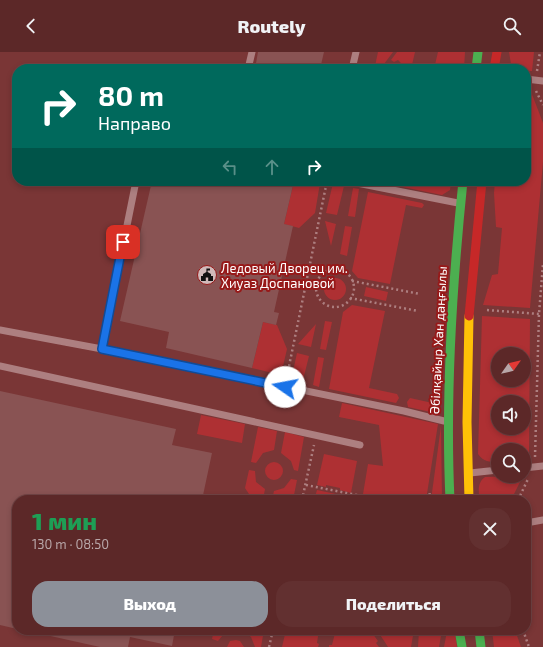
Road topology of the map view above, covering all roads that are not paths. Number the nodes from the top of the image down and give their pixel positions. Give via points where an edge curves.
1 (252, 52) edge
2 (356, 52) edge
3 (478, 52) edge
4 (497, 52) edge
5 (249, 64) edge
6 (353, 64) edge
7 (477, 64) edge
8 (495, 64) edge
9 (531, 80) edge
10 (543, 81) edge
11 (135, 186) edge
12 (373, 186) edge
13 (464, 186) edge
14 (480, 186) edge
15 (470, 205) junction
16 (0, 330) edge
17 (102, 349) junction
18 (0, 366) edge
19 (457, 422) junction
20 (360, 445) dead end
21 (543, 466) edge
22 (531, 467) edge
23 (491, 471) edge
24 (468, 473) junction
25 (450, 495) edge
26 (469, 495) edge
27 (543, 520) edge
28 (531, 522) edge
29 (460, 635) edge
30 (480, 635) edge
31 (462, 647) edge
32 (481, 647) edge

1 - 5 lane
2 - 6 lane
3 - 7 main road
4 - 8 main road
9 - 10 lane
11 - 17 lane
12 - 15 lane
13 - 15 main road, Әбілқайыр Хан даңғылы
14 - 15 main road, Әбілқайыр Хан даңғылы
15 - 19 main road, Әбілқайыр Хан даңғылы via 469,309
15 - 19 main road, Әбілқайыр Хан даңғылы via 451,308
16 - 17 lane
17 - 19 lane
18 - 20 lane
19 - 24 main road, Әбілқайыр Хан даңғылы
19 - 25 main road, Әбілқайыр Хан даңғылы
21 - 22 lane
23 - 24 lane
24 - 26 main road, Әбілқайыр Хан даңғылы
27 - 28 lane
29 - 31 main road
30 - 32 main road

